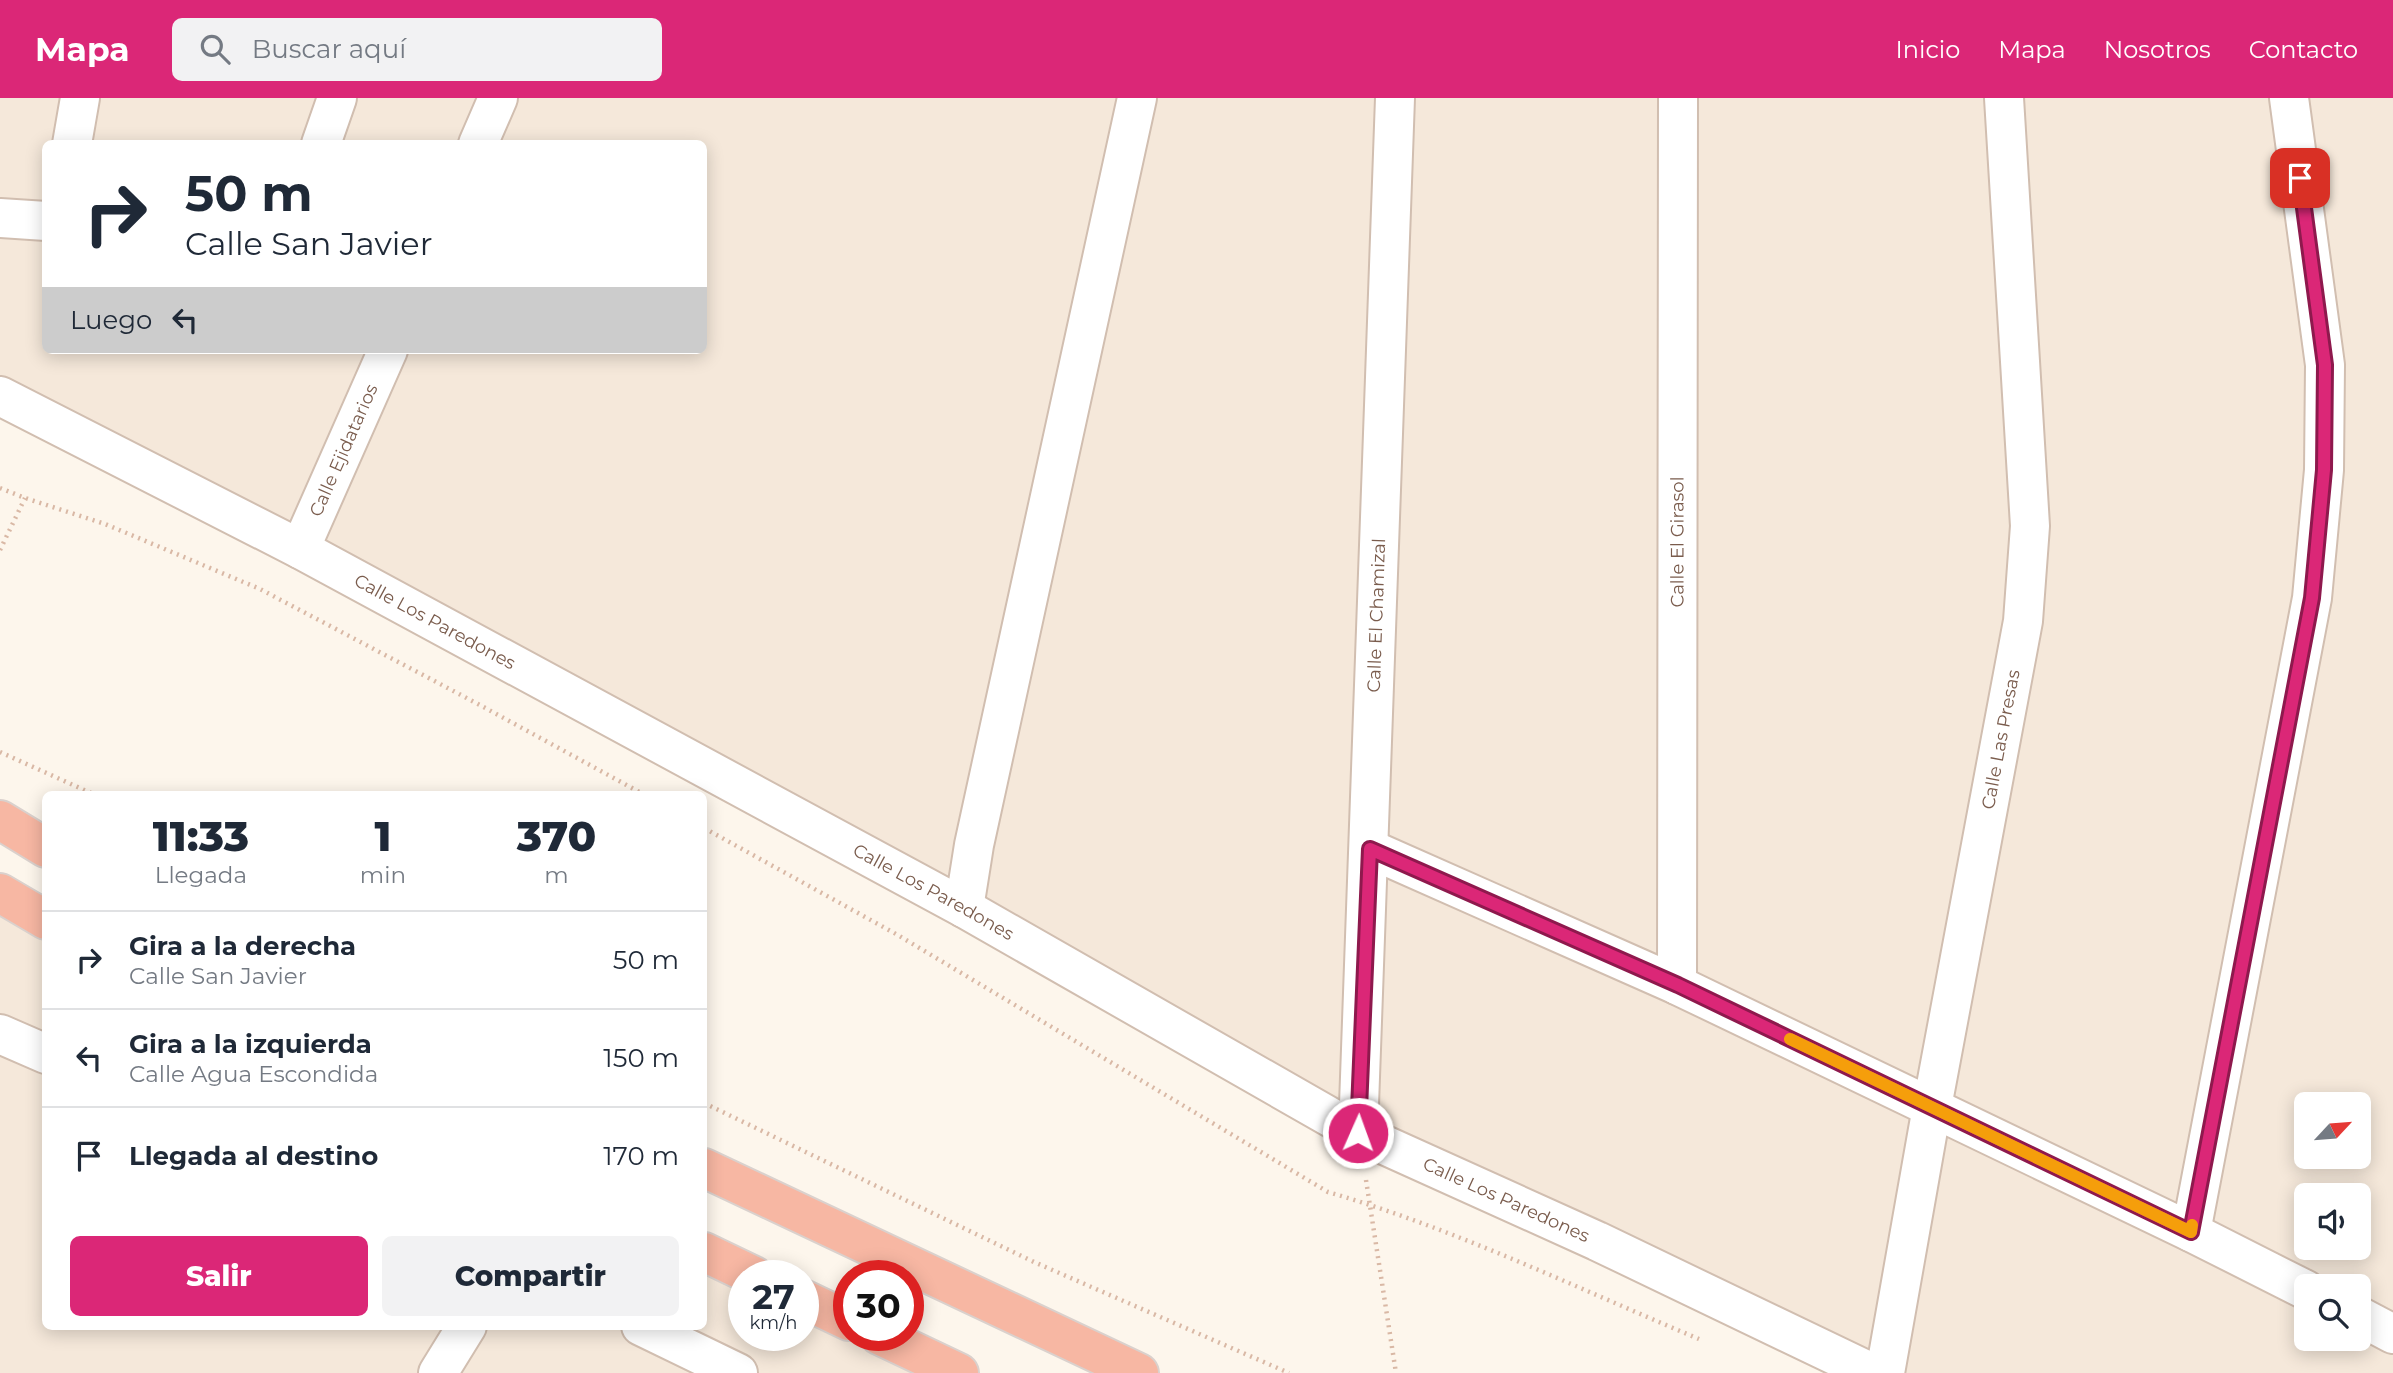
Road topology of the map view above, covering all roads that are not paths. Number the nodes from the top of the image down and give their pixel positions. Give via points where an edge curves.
1 (80, 98) edge
2 (337, 98) edge
3 (498, 98) edge
4 (1137, 98) edge
5 (1395, 98) edge
6 (1678, 98) edge
7 (2004, 98) edge
8 (2289, 98) edge
9 (73, 140) edge
10 (322, 140) edge
11 (480, 140) edge
12 (0, 218) edge
13 (42, 221) edge
14 (386, 354) edge
15 (0, 396) edge
16 (300, 549) junction
17 (4, 821) edge
18 (42, 845) edge
19 (1370, 849) junction
20 (0, 893) edge
21 (964, 908) junction
22 (42, 918) edge
23 (0, 922) edge
24 (42, 940) edge
25 (1678, 985) junction
26 (0, 1034) edge
27 (42, 1052) edge
28 (1932, 1107) junction
29 (1358, 1133) junction
30 (707, 1169) edge
31 (2191, 1232) junction
32 (707, 1253) edge
33 (728, 1264) edge
34 (2294, 1284) edge
35 (2371, 1322) edge
36 (465, 1330) edge
37 (649, 1330) edge
38 (2393, 1334) edge
39 (913, 1351) edge
40 (438, 1373) edge
41 (738, 1373) edge
42 (959, 1373) edge
43 (1139, 1373) edge
44 (1872, 1373) edge
45 (1885, 1373) edge

1 - 9 street
2 - 10 street
3 - 11 street
4 - 21 street
5 - 19 street, Calle El Chamizal
6 - 25 street, Calle El Girasol
7 - 28 street, Calle Las Presas via 2031,526 2023,621
8 - 31 street via 2325,365 2324,470 2312,598
12 - 13 street
14 - 16 street, Calle Ejidatarios
15 - 16 street, Calle Los Paredones
16 - 21 street, Calle Los Paredones
17 - 18 highway
19 - 25 street
19 - 29 street, Calle El Chamizal
20 - 22 highway
21 - 29 street, Calle Los Paredones
23 - 24 highway
25 - 28 street
26 - 27 street
28 - 31 street
28 - 45 street, Calle Las Presas
29 - 44 street, Calle Los Paredones
30 - 43 highway
31 - 34 street
32 - 33 highway
35 - 38 street
36 - 40 street
37 - 41 street
39 - 42 highway

